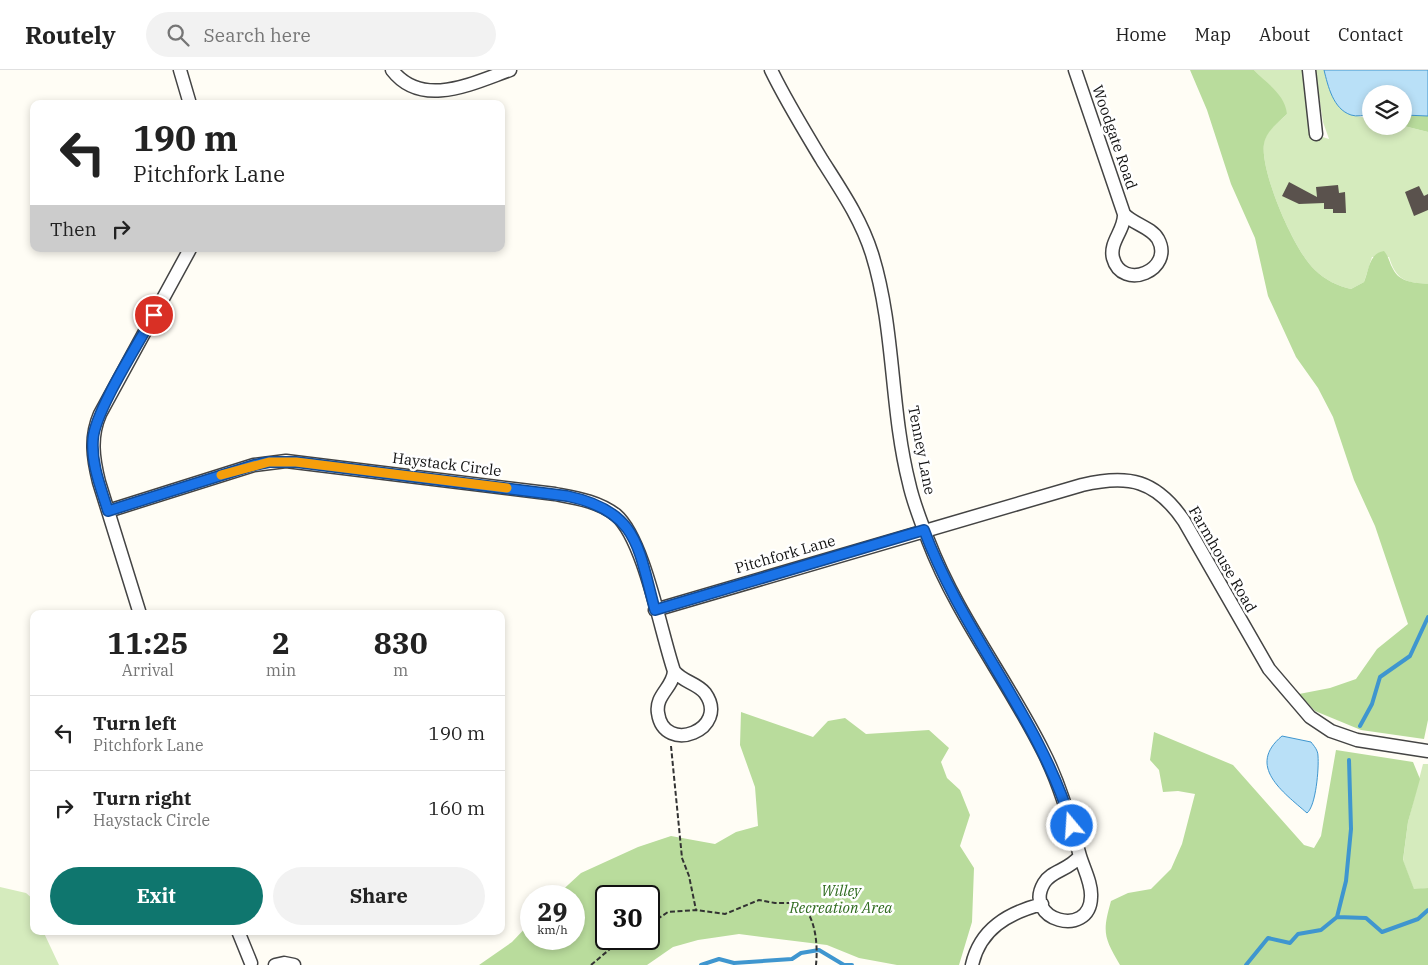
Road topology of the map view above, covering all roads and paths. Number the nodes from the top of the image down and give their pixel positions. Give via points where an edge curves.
1 (180, 70) edge
2 (392, 70) edge
3 (510, 70) edge
4 (771, 70) edge
5 (1075, 70) edge
6 (1309, 70) edge
7 (189, 100) edge
8 (1316, 134) dead end
9 (1124, 214) junction
10 (188, 252) edge
11 (108, 511) junction
12 (924, 530) junction
13 (139, 610) edge
14 (655, 610) junction
15 (674, 671) junction
16 (675, 734) junction
17 (1428, 751) edge
18 (1080, 856) junction
19 (1042, 904) junction
20 (696, 910) junction
21 (660, 919) edge
22 (240, 935) edge
23 (608, 950) edge
24 (816, 963) edge
25 (253, 964) edge
26 (275, 965) edge
27 (294, 965) edge
28 (591, 965) edge
29 (972, 965) edge

1 - 7 street
2 - 3 street via 412,87 433,92
4 - 12 street, Tenney Lane via 852,208 872,252 888,324 904,461
5 - 9 street, Woodgate Road
6 - 8 street
9 - 9 street, Woodgate Road via 1113,246 1114,260 1124,272 1142,275 1158,264 1160,245 1152,232
10 - 11 street via 96,423 94,463
11 - 13 street
11 - 14 street, Haystack Circle via 242,469 278,462 567,496 600,505 623,522 637,547
12 - 14 street, Pitchfork Lane
12 - 17 street, Farmhouse Road via 1092,483 1119,479 1144,484 1166,499 1180,515 1269,669 1310,717 1331,731 1350,738 1382,746
12 - 18 street, Tenney Lane via 956,604 1044,752
14 - 15 street, Haystack Circle
15 - 16 street via 672,683 660,697 658,711 662,724
15 - 16 street via 703,691 710,707 708,721 699,731 686,736
16 - 20 path via 671,749 681,851
18 - 19 street via 1074,865 1045,881 1041,890
18 - 19 street, Tenney Lane via 1092,896 1087,911 1074,920 1063,921 1049,915
19 - 29 street via 999,921 981,940
20 - 21 path via 665,913
20 - 24 path via 725,914 759,900 800,903 813,926
22 - 25 street
23 - 28 path
26 - 27 street

